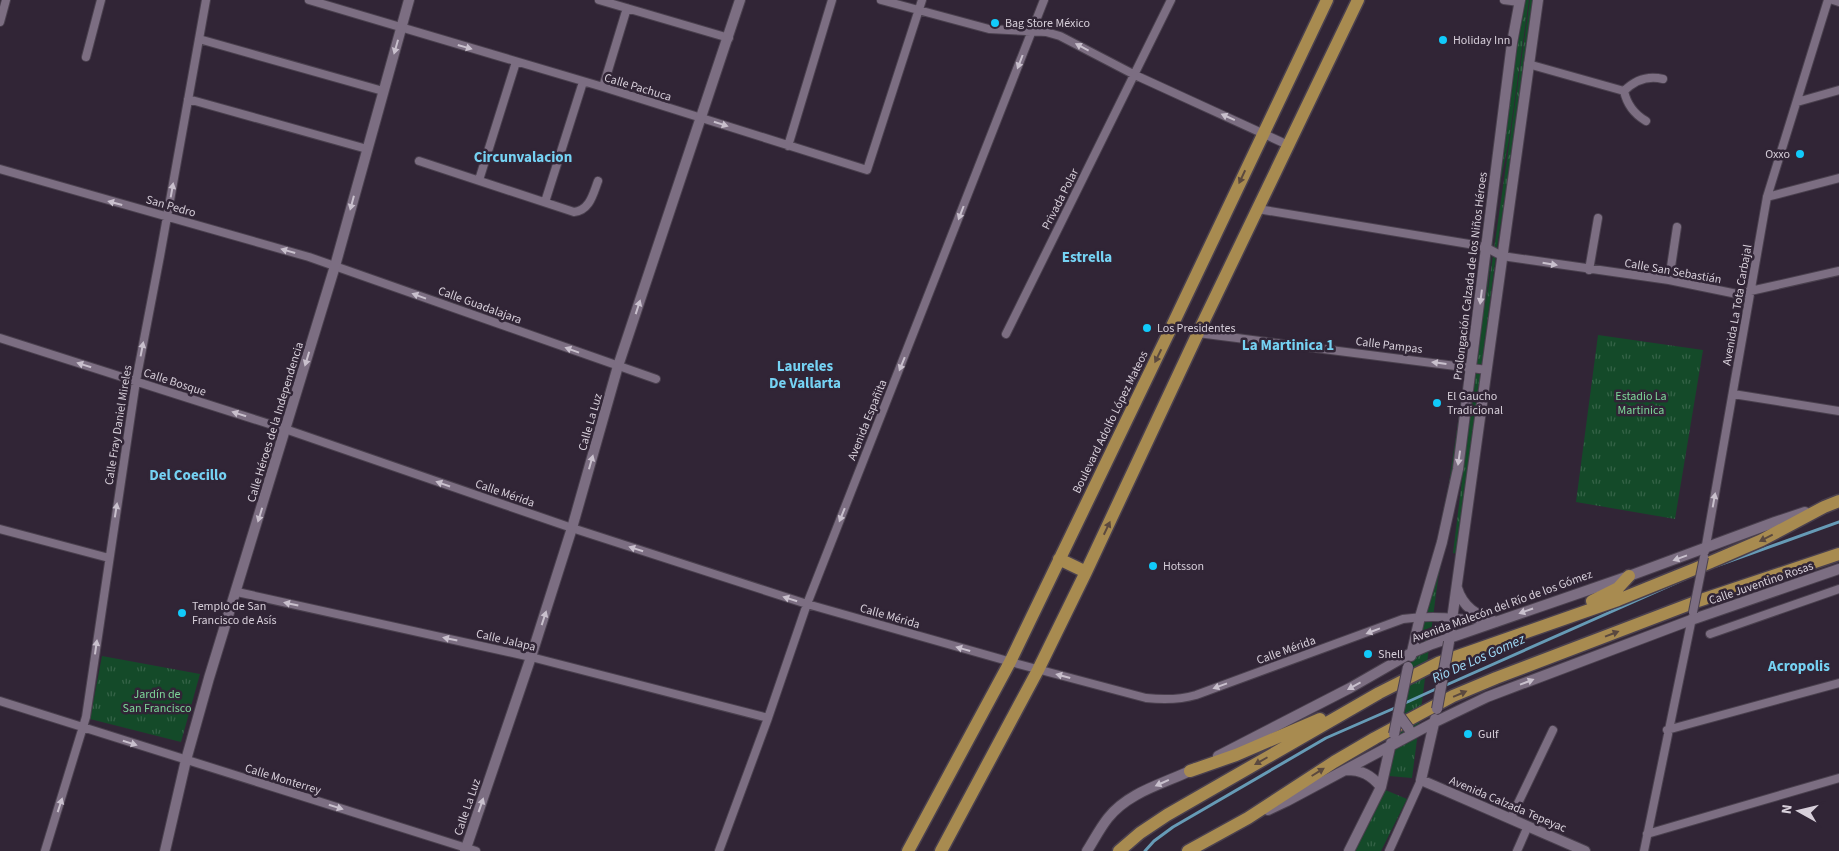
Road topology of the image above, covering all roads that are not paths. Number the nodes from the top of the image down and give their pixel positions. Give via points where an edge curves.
1 (6, 0) edge
2 (101, 0) edge
3 (206, 0) edge
4 (309, 0) edge
5 (409, 0) edge
6 (599, 0) edge
7 (740, 0) edge
8 (832, 0) edge
9 (881, 0) edge
10 (922, 0) edge
11 (1044, 0) edge
12 (1171, 0) edge
13 (1327, 0) edge
14 (1358, 0) edge
15 (1504, 0) edge
16 (1538, 0) edge
17 (1828, 0) edge
18 (1833, 0) edge
19 (1519, 1) edge
20 (1839, 2) edge
21 (627, 8) junction
22 (918, 11) junction
23 (0, 22) edge
24 (401, 28) junction
25 (1031, 32) junction
26 (729, 38) junction
27 (199, 39) junction
28 (86, 57) dead end
29 (516, 62) junction
30 (1528, 64) junction
31 (1135, 75) junction
32 (1663, 79) dead end
33 (583, 82) junction
34 (604, 88) junction
35 (1839, 90) edge
36 (383, 91) junction
37 (1624, 91) junction
38 (188, 99) junction
39 (1796, 102) junction
40 (701, 118) junction
41 (1646, 121) dead end
42 (1263, 133) junction
43 (1288, 145) junction
44 (788, 146) junction
45 (367, 149) junction
46 (420, 160) dead end
47 (0, 169) edge
48 (1839, 178) edge
49 (479, 180) junction
50 (598, 181) dead end
51 (1767, 198) junction
52 (544, 202) junction
53 (1258, 209) junction
54 (168, 217) junction
55 (1598, 218) dead end
56 (1677, 227) dead end
57 (1487, 248) junction
58 (1502, 256) junction
59 (335, 266) junction
60 (1589, 270) junction
61 (1839, 271) edge
62 (1669, 280) junction
63 (1751, 292) junction
64 (1198, 333) junction
65 (1006, 334) dead end
66 (0, 338) edge
67 (618, 366) junction
68 (1472, 367) junction
69 (1487, 370) junction
70 (656, 379) dead end
71 (136, 381) junction
72 (1732, 394) junction
73 (1839, 411) edge
74 (285, 429) junction
75 (1839, 501) edge
76 (1824, 507) junction
77 (572, 528) junction
78 (0, 529) edge
79 (1705, 553) junction
80 (1839, 554) edge
81 (109, 558) junction
82 (1059, 559) junction
83 (1839, 569) edge
84 (1086, 572) junction
85 (1629, 576) junction
86 (1457, 588) junction
87 (1839, 589) edge
88 (237, 592) junction
89 (807, 604) junction
90 (1692, 616) junction
91 (1420, 617) junction
92 (1453, 617) junction
93 (1496, 622) junction
94 (1710, 634) dead end
95 (1449, 640) junction
96 (1412, 653) junction
97 (531, 657) junction
98 (1010, 662) junction
99 (1438, 663) junction
100 (1038, 670) junction
101 (1839, 683) edge
102 (1379, 693) junction
103 (0, 701) edge
104 (1398, 714) junction
105 (768, 718) junction
106 (1435, 722) junction
107 (84, 728) junction
108 (1552, 730) dead end
109 (1668, 730) junction
110 (1412, 731) junction
111 (1391, 747) junction
112 (186, 760) junction
113 (1345, 770) junction
114 (1190, 771) junction
115 (1839, 778) edge
116 (1421, 780) junction
117 (1381, 788) junction
118 (1248, 818) junction
119 (1511, 818) junction
120 (1528, 826) junction
121 (1647, 834) junction
122 (469, 850) edge
123 (45, 851) edge
124 (164, 851) edge
125 (719, 851) edge
126 (908, 851) edge
127 (941, 851) edge
128 (1087, 851) edge
129 (1119, 851) edge
130 (1188, 851) edge
131 (1349, 851) edge
132 (1389, 851) edge
133 (1517, 851) edge
134 (1585, 851) edge
135 (1644, 851) edge

1 - 23 street
2 - 28 street
3 - 27 street, Calle Fray Daniel Mireles
4 - 24 street, Calle Pachuca
5 - 24 street, Calle Héroes de la Independencia
6 - 21 street
7 - 26 street, Calle La Luz
8 - 44 street
9 - 22 street
10 - 22 street
11 - 25 street, Avenida Españita
12 - 31 street, Privada Polar
13 - 42 main road, Boulevard Adolfo López Mateos
14 - 43 main road
15 - 19 street
16 - 30 street
17 - 39 street, Avenida La Tota Carbajal
18 - 20 street
19 - 57 street, Prolongación Calzada de los Niños Héroes
21 - 26 street
21 - 34 street
22 - 25 street via 989,29
22 - 44 street, Calle Pachuca via 867,170
24 -> 29 street, Calle Pachuca
24 -> 36 street, Calle Héroes de la Independencia
31 -> 25 street via 1060,36
25 -> 89 street, Avenida Españita
26 - 40 street, Calle La Luz
27 - 36 street
27 - 38 street, Calle Fray Daniel Mireles
29 - 33 street, Calle Pachuca
29 - 49 street
30 - 37 street
30 - 58 street
42 -> 31 street
31 - 65 street, Privada Polar
32 - 37 street via 1641,79
33 - 34 street, Calle Pachuca
33 - 52 street
34 - 40 street, Calle Pachuca
35 - 39 street
36 - 45 street, Calle Héroes de la Independencia
37 - 41 street via 1630,108
38 - 45 street
54 -> 38 street, Calle Fray Daniel Mireles
39 - 51 street, Avenida La Tota Carbajal
40 -> 44 street, Calle Pachuca
67 -> 40 street, Calle La Luz
42 - 43 street
42 -> 82 main road, Boulevard Adolfo López Mateos
43 - 53 main road
45 -> 59 street, Calle Héroes de la Independencia
46 - 49 street
54 -> 47 street, San Pedro
48 - 51 street
49 - 52 street
50 - 52 street via 588,206 580,211 568,211
51 - 63 street, Avenida La Tota Carbajal
53 - 57 street, Calle San Sebastián
53 - 64 main road
59 -> 54 street, San Pedro
71 -> 54 street, Calle Fray Daniel Mireles
55 - 60 street
56 - 62 street
57 - 58 street, Calle San Sebastián
57 -> 68 street, Prolongación Calzada de los Niños Héroes
58 -> 60 street, Calle San Sebastián
58 - 69 street
67 -> 59 street, Calle Guadalajara
59 -> 74 street, Calle Héroes de la Independencia
60 - 62 street, Calle San Sebastián
61 - 63 street, Calle San Sebastián
62 - 63 street, Calle San Sebastián via 1737,294
63 - 72 street, Avenida La Tota Carbajal
68 -> 64 street, Calle Pampas
84 -> 64 main road
71 -> 66 street, Calle Bosque
67 - 70 street, Calle Guadalajara
77 -> 67 street, Calle La Luz
68 - 69 street, Calle Pampas
68 -> 91 street, Prolongación Calzada de los Niños Héroes via 1458,469 1442,542
69 - 86 street
74 -> 71 street, Calle Bosque
81 -> 71 street, Calle Fray Daniel Mireles
72 - 73 street
79 -> 72 street, Avenida La Tota Carbajal
77 -> 74 street, Calle Mérida
74 -> 88 street, Calle Héroes de la Independencia
75 - 76 main road, Avenida Malecón del Río de los Gómez
76 - 79 street, Avenida Malecón del Río de los Gómez via 1775,522
76 -> 99 main road, Avenida Malecón del Río de los Gómez via 1762,540 1618,600
89 -> 77 street, Calle Mérida
97 -> 77 street, Calle La Luz
78 - 81 street
79 -> 85 street, Avenida Malecón del Río de los Gómez
79 - 90 street, Avenida La Tota Carbajal, bridge
118 -> 80 main road via 1375,738 1454,696 1698,602
107 -> 81 street, Calle Fray Daniel Mireles
82 - 84 main road
82 - 98 main road, Boulevard Adolfo López Mateos
83 - 90 street, Calle Juventino Rosas
84 - 100 main road
85 -> 93 street, Avenida Malecón del Río de los Gómez
85 - 99 main road via 1618,588 1600,598 1464,648
86 - 92 street
86 - 93 street via 1460,598 1470,609
87 - 94 street
97 -> 88 street, Calle Jalapa
88 - 112 street, Calle Héroes de la Independencia
98 -> 89 street, Calle Mérida
89 - 105 street, Avenida Españita
106 -> 90 street via 1487,697
90 - 109 street, Avenida La Tota Carbajal
91 - 92 street, Calle Mérida
91 - 96 street, Prolongación Calzada de los Niños Héroes
91 -> 100 street, Calle Mérida via 1398,621 1180,699 1146,698
92 - 93 street, Calle Mérida
92 - 95 street
93 - 95 street, Avenida Malecón del Río de los Gómez
95 - 96 street, Avenida Malecón del Río de los Gómez
95 - 106 street, bridge
96 - 104 street, Prolongación Calzada de los Niños Héroes, bridge
96 -> 114 street, Avenida Malecón del Río de los Gómez
97 - 105 street, Calle Jalapa
122 -> 97 street, Calle La Luz
98 - 100 street, Calle Mérida
98 - 126 main road, Boulevard Adolfo López Mateos
99 - 102 main road, Avenida Malecón del Río de los Gómez
100 - 127 main road
101 - 109 street
102 - 114 main road via 1236,755
102 -> 129 main road, Avenida Malecón del Río de los Gómez via 1166,815
103 - 107 street, Calle Monterrey
104 - 110 street, bridge
104 - 111 street, Prolongación Calzada de los Niños Héroes, bridge
105 - 125 street, Avenida Españita
106 - 110 street
106 - 116 street
107 -> 112 street, Calle Monterrey
123 -> 107 street, Calle Fray Daniel Mireles
108 - 119 street
109 - 121 street, Avenida La Tota Carbajal
110 - 111 street
111 - 113 street
111 - 117 street, Prolongación Calzada de los Niños Héroes
112 -> 122 street, Calle Monterrey
112 - 124 street, Calle Héroes de la Independencia
113 - 117 street via 1365,773
113 - 118 street via 1287,802
114 -> 128 street, Avenida Malecón del Río de los Gómez via 1120,806 1108,817
115 - 121 street
116 - 119 street, Avenida Calzada Tepeyac
116 - 132 street
117 - 131 street, Prolongación Calzada de los Niños Héroes
118 - 130 main road
119 - 120 street, Avenida Calzada Tepeyac
120 - 133 street
120 - 134 street, Avenida Calzada Tepeyac
121 - 135 street, Avenida La Tota Carbajal

